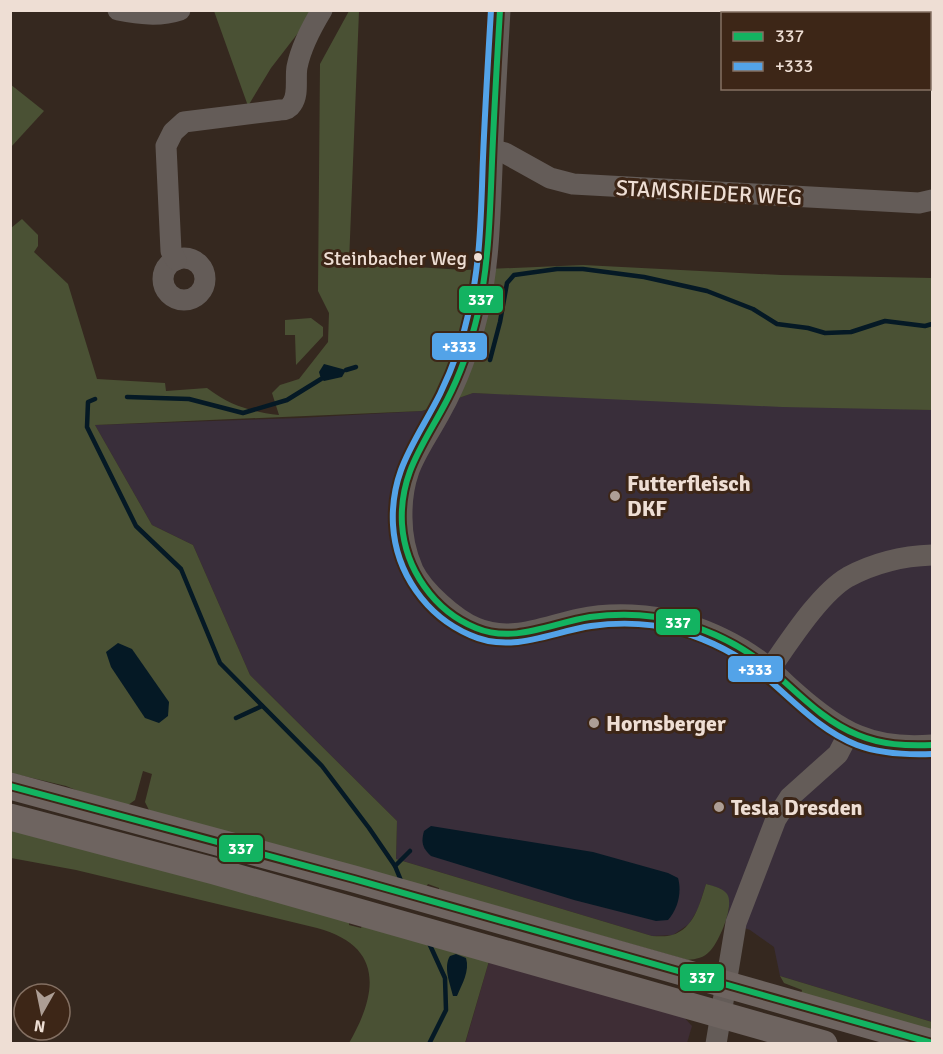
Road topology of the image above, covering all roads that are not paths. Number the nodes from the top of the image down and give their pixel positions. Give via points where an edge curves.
1 (118, 10) edge
2 (180, 10) edge
3 (322, 10) edge
4 (500, 10) edge
5 (493, 150) junction
6 (933, 201) edge
7 (176, 260) dead end
8 (933, 555) edge
9 (770, 669) junction
10 (849, 733) junction
11 (933, 745) edge
12 (10, 786) edge
13 (10, 817) edge
14 (725, 985) junction
15 (721, 1013) junction
16 (716, 1044) edge
17 (824, 1044) edge
18 (933, 1044) edge

1 - 2 street via 149,15
3 - 7 street via 303,49 292,105 280,110 184,122 173,132 166,146 166,162 171,251
4 - 5 street
5 - 6 street, STAMSRIEDER WEG via 550,178 573,184
5 - 9 street via 486,272 469,347 441,412 419,445 405,482 402,522 413,570 437,601 477,628 517,634 590,617 643,616 712,633
8 - 9 street via 895,559 846,578 826,594
9 - 10 street via 822,716
10 - 11 street via 897,746
10 - 14 street via 838,754 790,797 776,819 736,923
12 - 14 main road
13 - 15 main road
14 - 15 street
14 - 18 main road
15 - 16 street
15 - 17 main road

